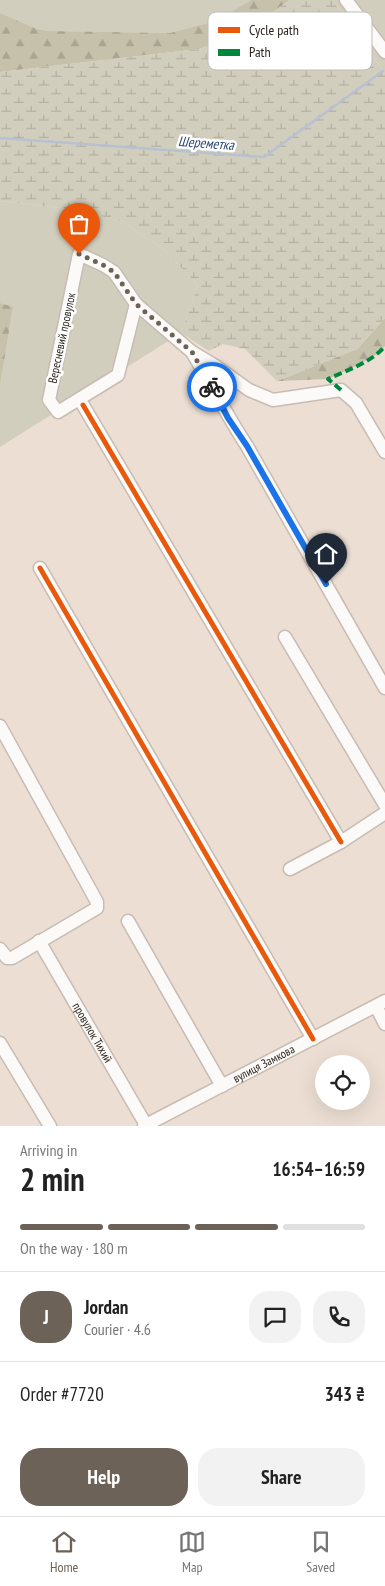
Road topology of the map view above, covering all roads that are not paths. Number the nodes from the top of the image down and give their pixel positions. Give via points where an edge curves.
1 (346, 0) edge
2 (355, 12) edge
3 (372, 35) edge
4 (385, 52) edge
5 (136, 304) junction
6 (192, 352) junction
7 (83, 405) dead end
8 (385, 452) edge
9 (40, 568) dead end
10 (285, 637) dead end
11 (385, 688) edge
12 (0, 726) edge
13 (385, 805) edge
14 (385, 813) edge
15 (341, 842) junction
16 (290, 869) dead end
17 (128, 921) dead end
18 (39, 942) junction
19 (0, 948) edge
20 (380, 1003) edge
21 (385, 1024) edge
22 (312, 1038) junction
23 (0, 1042) edge
24 (222, 1086) junction
25 (145, 1125) edge
26 (50, 1126) edge

1 - 2 street
3 - 4 street
5 - 5 street, Вересневий провулок via 114,272 79,254 49,400 58,412 118,376
5 - 6 street
6 - 8 street via 249,390 273,400 340,390 356,403
6 - 11 street
7 - 15 street
9 - 22 street
10 - 13 street
12 - 18 street via 97,902 94,911
14 - 15 street
15 - 16 street
17 - 24 street
18 - 19 street via 12,958 7,958
18 - 25 street, провулок Тихий
20 - 21 street
20 - 22 street, вулиця Замкова
22 - 24 street, вулиця Замкова
23 - 26 street
24 - 25 street, вулиця Замкова

